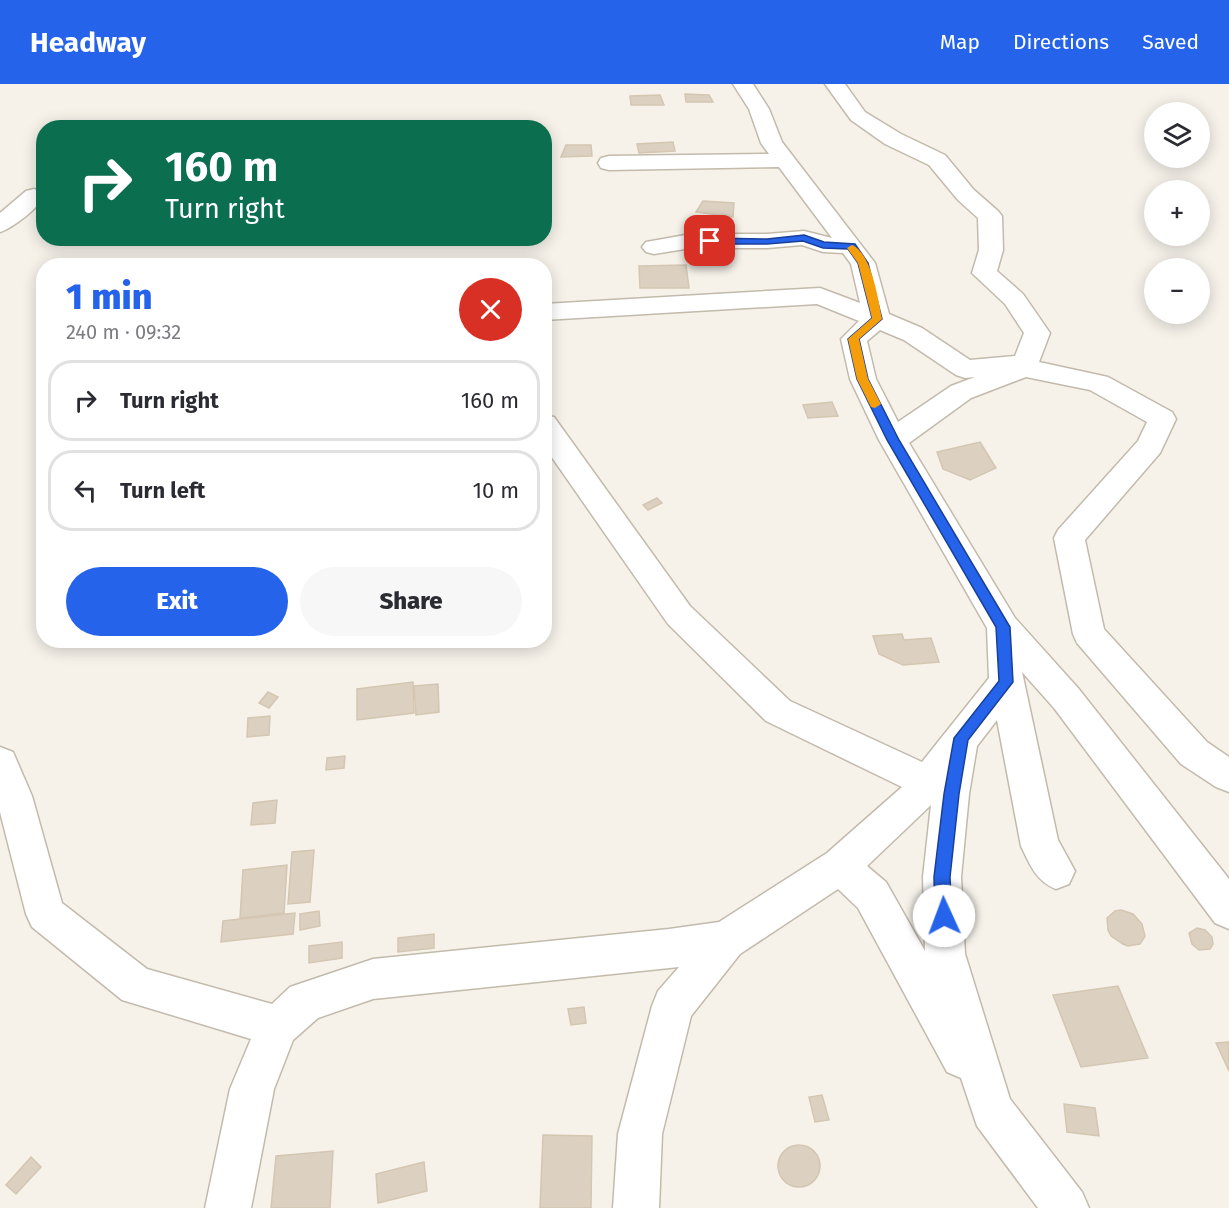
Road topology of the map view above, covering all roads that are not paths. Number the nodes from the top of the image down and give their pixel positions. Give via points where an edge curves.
1 (743, 84) edge
2 (835, 84) edge
3 (786, 160) junction
4 (609, 163) dead end
5 (34, 196) dead end
6 (0, 225) edge
7 (851, 246) junction
8 (654, 247) dead end
9 (552, 312) edge
10 (877, 319) junction
11 (1024, 369) junction
12 (552, 435) edge
13 (893, 440) junction
14 (1003, 627) junction
15 (1006, 682) junction
16 (962, 738) junction
17 (0, 763) edge
18 (1229, 776) edge
19 (929, 783) junction
20 (840, 866) junction
21 (1056, 871) dead end
22 (1229, 910) edge
23 (726, 939) junction
24 (278, 1026) junction
25 (992, 1111) junction
26 (228, 1208) edge
27 (636, 1208) edge
28 (1066, 1208) edge

1 - 3 street via 759,109 772,143
2 - 11 street via 858,116 893,139 937,160 990,216 991,250 984,273 1014,299 1037,333
3 - 4 street
3 - 7 street
5 - 6 street
7 - 8 street via 823,245 804,238 767,242 691,241
7 - 10 street via 863,263
9 - 10 street via 820,296
10 - 11 street via 913,333 964,369 1011,364
10 - 13 street via 854,339 862,379
11 - 13 street via 960,392
11 - 18 street via 1098,383 1162,419 1150,446 1069,538 1089,634 1194,753
12 - 19 street via 679,615 778,711
13 - 14 street
14 - 15 street
14 - 22 street via 1066,698
15 - 16 street
15 - 21 street via 1040,846
16 - 19 street
16 - 25 street via 942,877 945,954
17 - 24 street via 14,796 46,914 136,986
19 - 20 street
20 - 23 street
20 - 25 street via 872,895
23 - 24 street via 669,949 373,979 305,1002
23 - 27 street via 674,1006 640,1134
24 - 26 street via 252,1089
25 - 28 street

